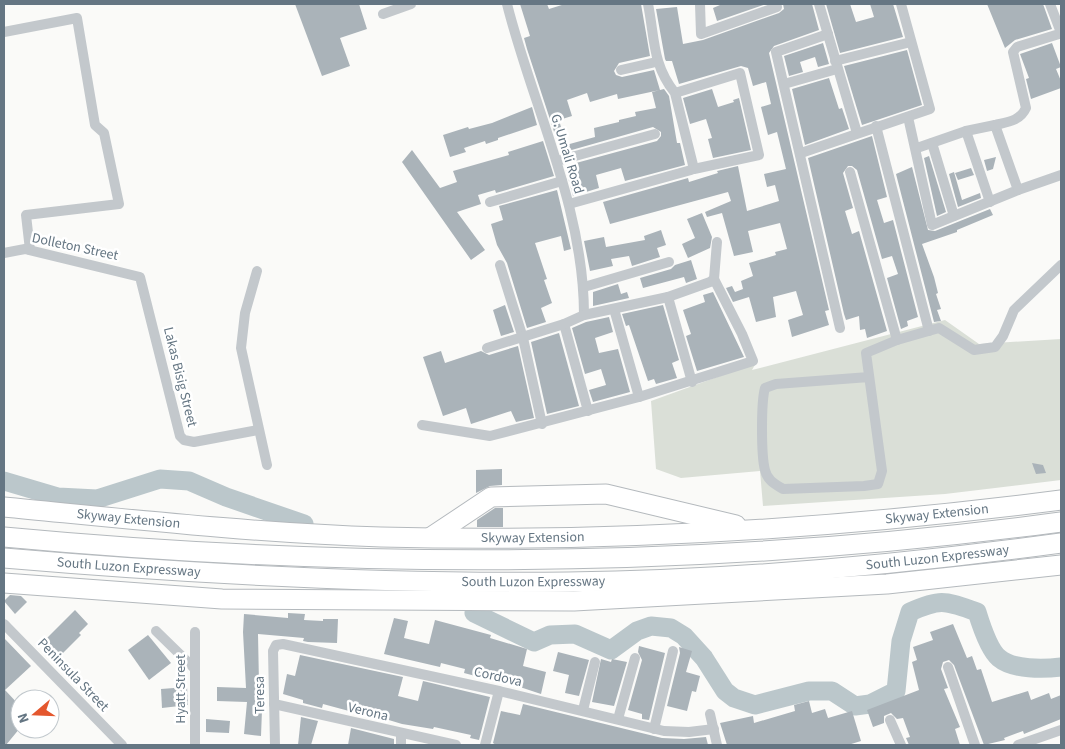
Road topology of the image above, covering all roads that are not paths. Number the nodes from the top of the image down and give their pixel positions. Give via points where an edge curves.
1 (411, 4) edge
2 (507, 4) edge
3 (648, 4) edge
4 (700, 4) edge
5 (776, 4) edge
6 (818, 4) edge
7 (900, 4) edge
8 (1050, 4) edge
9 (383, 14) dead end
10 (4, 32) edge
11 (828, 34) junction
12 (911, 42) junction
13 (656, 62) junction
14 (836, 65) junction
15 (621, 70) dead end
16 (784, 84) junction
17 (675, 93) junction
18 (908, 117) junction
19 (995, 125) junction
20 (876, 126) junction
21 (966, 131) junction
22 (856, 133) junction
23 (655, 134) dead end
24 (932, 143) junction
25 (917, 148) junction
26 (801, 153) junction
27 (557, 161) junction
28 (691, 170) dead end
29 (850, 172) dead end
30 (1061, 175) edge
31 (562, 181) junction
32 (1018, 190) junction
33 (490, 202) dead end
34 (990, 202) junction
35 (568, 204) junction
36 (954, 216) junction
37 (716, 242) dead end
38 (30, 250) junction
39 (4, 253) edge
40 (669, 262) dead end
41 (500, 265) dead end
42 (1061, 265) edge
43 (257, 271) dead end
44 (140, 277) joint
45 (714, 279) junction
46 (584, 287) junction
47 (668, 297) junction
48 (614, 309) junction
49 (584, 315) junction
50 (564, 324) junction
51 (840, 328) dead end
52 (929, 331) junction
53 (523, 338) junction
54 (897, 340) junction
55 (487, 348) dead end
56 (869, 377) junction
57 (692, 382) junction
58 (639, 397) junction
59 (588, 411) junction
60 (542, 424) junction
61 (422, 425) dead end
62 (258, 430) junction
63 (267, 466) dead end
64 (1061, 500) edge
65 (4, 507) edge
66 (1061, 522) edge
67 (754, 529) junction
68 (4, 537) edge
69 (431, 537) junction
70 (1061, 543) edge
71 (4, 558) edge
72 (1061, 565) edge
73 (4, 583) edge
74 (4, 624) edge
75 (156, 631) dead end
76 (195, 632) dead end
77 (276, 645) joint
78 (673, 651) dead end
79 (634, 658) dead end
80 (595, 662) dead end
81 (948, 667) dead end
82 (194, 669) junction
83 (499, 691) junction
84 (274, 704) junction
85 (583, 710) junction
86 (710, 714) dead end
87 (618, 718) junction
88 (890, 720) dead end
89 (654, 729) junction
90 (714, 729) junction
91 (1061, 730) edge
92 (401, 733) junction
93 (122, 745) edge
94 (195, 745) edge
95 (275, 745) edge
96 (401, 745) edge
97 (456, 745) edge
98 (485, 745) edge
99 (717, 745) edge
100 (901, 745) edge
101 (975, 745) edge
102 (1018, 745) edge

1 - 9 street
2 - 27 street, G. Umali Road
3 - 13 street
4 - 5 street via 701,34 777,7
6 - 11 street
7 - 12 street
8 - 19 street via 1059,34 1017,46 1013,52 1026,108 1023,115
10 - 38 street via 77,18 95,125 104,134 119,204 26,215
11 - 14 street
11 - 16 street via 776,52
12 - 14 street
12 - 18 street via 930,109
13 - 15 street
13 - 17 street
14 - 16 street
14 - 22 street
16 - 26 street
17 - 17 street via 740,73 759,155 694,169
18 - 20 street
18 - 25 street
19 - 21 street
19 - 32 street
20 - 22 street
20 - 52 street
21 - 24 street
21 - 34 street
22 - 26 street
23 - 27 street
24 - 25 street
24 - 36 street
25 - 36 street via 932,225
26 - 51 street
27 - 31 street, G. Umali Road
28 - 35 street
29 - 54 street
30 - 32 street
31 - 33 street
31 - 35 street, G. Umali Road
32 - 34 street
34 - 36 street
35 - 46 street, G. Umali Road
37 - 45 street
38 - 39 street, Dolleton Street
38 - 44 street, Dolleton Street
40 - 46 street
41 - 53 street
42 - 52 street via 1014,310 995,347 974,350 939,328
43 - 62 street via 245,313 241,348
44 - 62 street, Lakas Bisig Street via 180,436 194,442
45 - 47 street
45 - 57 street via 753,361
46 - 49 street, G. Umali Road
47 - 48 street
47 - 57 street
48 - 49 street
48 - 58 street
49 - 50 street
50 - 53 street
50 - 59 street
52 - 54 street
53 - 55 street
53 - 60 street
54 - 56 street via 866,353
56 - 56 street via 882,471 878,484 783,489 772,482 765,470 761,400 765,388 776,384
57 - 58 street
58 - 59 street
59 - 60 street
60 - 61 street via 490,436
62 - 63 street
64 - 67 highway, Skyway Extension via 833,525
65 - 69 highway, Skyway Extension via 218,527
66 - 68 highway, South Luzon Expressway via 976,534 826,548 565,560 396,560 217,554
67 - 69 highway, Skyway Extension via 640,537
67 - 69 highway via 606,494 491,496
70 - 71 highway, South Luzon Expressway via 833,568 568,582 399,581 217,574
72 - 73 highway via 886,584 574,602 222,599
74 - 93 street, Peninsula Street
75 - 82 street
76 - 82 street, Hyatt Street
77 - 83 street, Cordova
77 - 84 street, Teresa via 273,651
78 - 89 street
79 - 87 street
80 - 85 street
81 - 101 street
82 - 94 street, Hyatt Street
83 - 85 street, Cordova
83 - 98 street
84 - 92 street, Verona
84 - 95 street, Teresa
85 - 87 street, Cordova
86 - 90 street
87 - 89 street, Cordova
88 - 100 street
89 - 90 street, Cordova via 689,732
90 - 99 street
91 - 102 street
92 - 96 street
92 - 97 street, Verona

